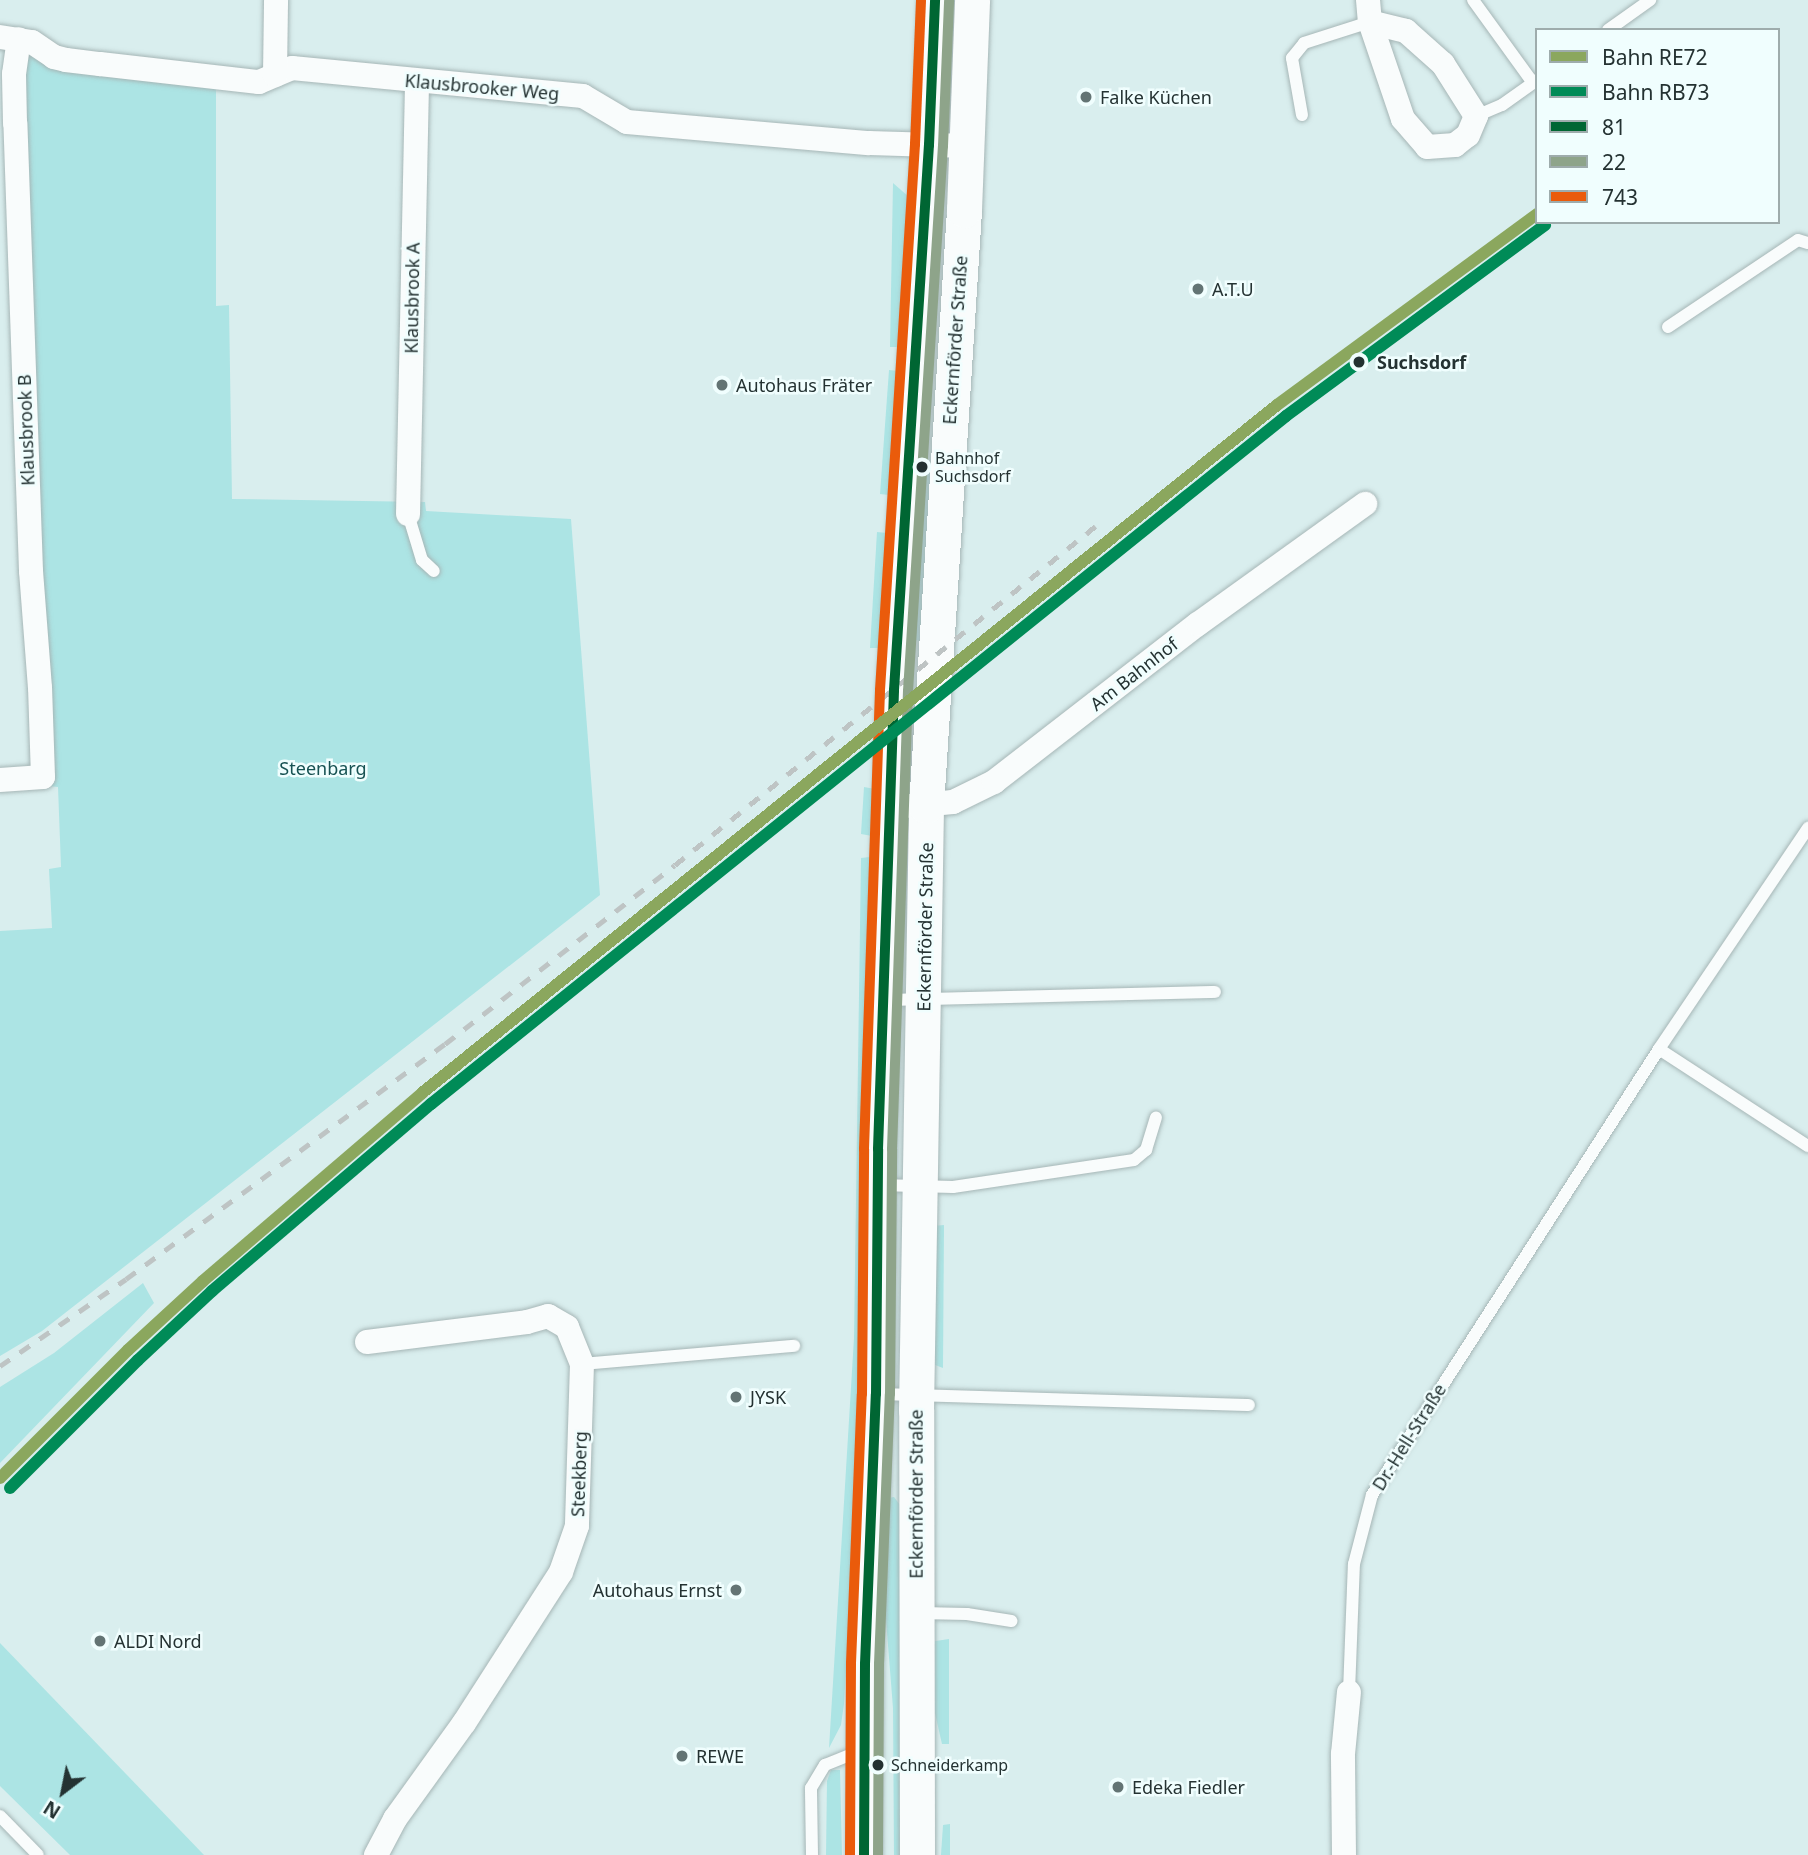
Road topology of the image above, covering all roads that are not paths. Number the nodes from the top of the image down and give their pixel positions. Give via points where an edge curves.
1 (276, 0) edge
2 (935, 0) edge
3 (972, 0) edge
4 (1473, 0) edge
5 (1650, 0) edge
6 (1369, 11) edge
7 (1611, 28) edge
8 (9, 38) edge
9 (275, 75) junction
10 (417, 81) junction
11 (1535, 82) edge
12 (1302, 115) dead end
13 (1476, 116) junction
14 (929, 145) junction
15 (967, 146) junction
16 (1808, 243) edge
17 (1668, 327) dead end
18 (1365, 504) dead end
19 (408, 514) joint
20 (434, 571) dead end
21 (0, 780) edge
22 (890, 805) junction
23 (926, 806) junction
24 (1808, 828) edge
25 (1215, 992) dead end
26 (884, 1000) junction
27 (924, 1000) junction
28 (1660, 1049) junction
29 (1156, 1118) dead end
30 (1808, 1146) edge
31 (878, 1185) junction
32 (920, 1186) junction
33 (367, 1342) dead end
34 (794, 1346) dead end
35 (582, 1364) junction
36 (876, 1394) junction
37 (917, 1396) junction
38 (1249, 1405) dead end
39 (916, 1613) junction
40 (1011, 1621) dead end
41 (1349, 1692) joint
42 (864, 1750) junction
43 (0, 1816) edge
44 (38, 1855) edge
45 (376, 1855) edge
46 (812, 1855) edge
47 (864, 1855) edge
48 (917, 1855) edge
49 (1344, 1855) edge

1 - 9 street
2 - 14 main road
3 - 15 main road, Eckernförder Straße
4 - 11 lane
5 - 7 lane
6 - 12 lane via 1338,35 1304,43 1292,58
6 - 13 street via 1406,31 1443,64
6 - 13 street via 1403,119 1421,141 1427,146 1455,145 1468,135
8 - 9 street, Klausbrooker Weg via 32,42 66,60 259,82
8 - 21 street, Klausbrook B via 43,777
9 - 10 street, Klausbrooker Weg via 292,68
10 - 14 street, Klausbrooker Weg via 583,96 628,122
10 - 19 street, Klausbrook A
11 - 13 lane
14 - 15 street, Klausbrooker Weg
14 - 22 main road via 896,637
15 - 23 main road, Eckernförder Straße
16 - 17 lane via 1798,240
18 - 23 street, Am Bahnhof via 1198,624 994,782 953,802
19 - 20 lane via 422,560
22 - 23 street, Am Bahnhof
22 - 26 main road
23 - 27 main road, Eckernförder Straße
24 - 28 lane, Dr.-Hell-Straße
25 - 27 lane
26 - 27 lane
26 - 31 main road
27 - 32 main road, Eckernförder Straße
28 - 30 lane
28 - 41 lane, Dr.-Hell-Straße via 1372,1495 1354,1564
29 - 32 lane via 1146,1150 1134,1160 953,1187
31 - 32 lane
31 - 36 main road
32 - 37 main road, Eckernförder Straße
33 - 35 street, Steekberg via 548,1316 567,1327
34 - 35 lane
35 - 45 street, Steekberg via 578,1526 561,1572 464,1723 395,1819
36 - 37 lane
36 - 42 main road
37 - 38 lane
37 - 39 main road, Eckernförder Straße
39 - 40 lane
39 - 48 main road, Eckernförder Straße
41 - 49 street, Dr.-Hell-Straße via 1343,1754
42 - 46 lane via 825,1765 811,1788
42 - 47 main road
43 - 44 lane

